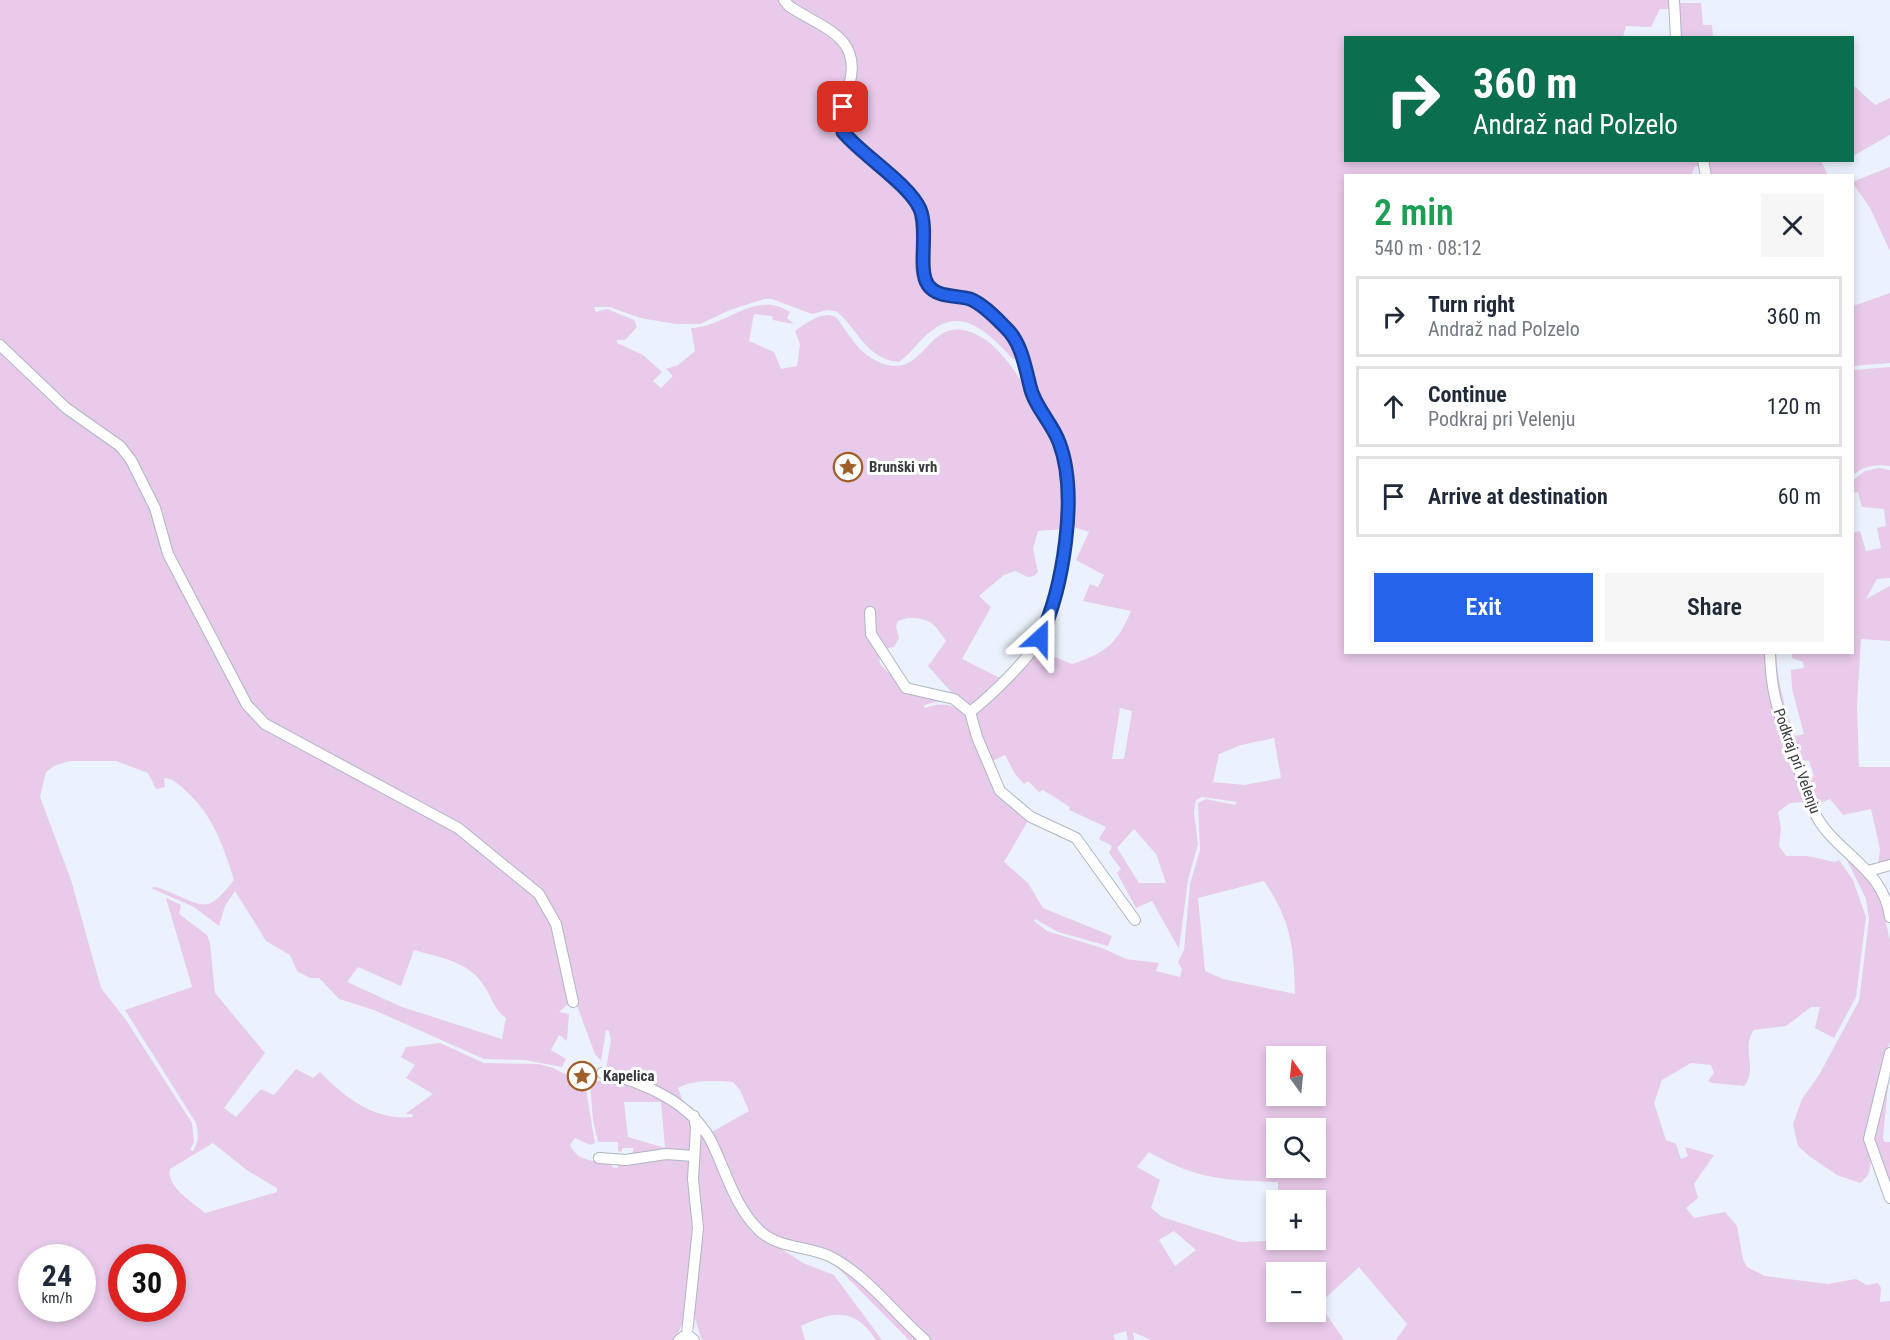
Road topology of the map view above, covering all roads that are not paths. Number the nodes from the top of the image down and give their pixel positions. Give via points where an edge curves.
1 (784, 0) edge
2 (1674, 0) edge
3 (1676, 36) edge
4 (0, 345) edge
5 (870, 612) dead end
6 (1770, 654) edge
7 (970, 712) junction
8 (1890, 865) edge
9 (1868, 871) junction
10 (1890, 917) edge
11 (1135, 920) dead end
12 (573, 1002) dead end
13 (1890, 1053) edge
14 (602, 1073) dead end
15 (694, 1116) junction
16 (694, 1156) junction
17 (599, 1158) dead end
18 (1890, 1198) edge
19 (687, 1338) edge
20 (925, 1340) edge

1 - 7 street via 846,42 853,72 843,107 843,132 911,196 920,211 928,285 934,292 971,300 1008,330 1018,345 1030,386 1059,441 1066,464 1068,496 1056,602 1040,638
2 - 3 street
4 - 12 street via 66,408 120,446 131,460 155,508 168,554 248,705 265,724 458,828 539,894 556,924
5 - 7 street via 871,634 906,688 954,699
6 - 9 street, Podkraj pri Velenju via 1771,684 1779,720 1818,820
7 - 11 street via 1000,791 1031,817 1076,838
8 - 9 street
9 - 10 street, Podkraj pri Velenju
13 - 18 street via 1869,1139
14 - 15 street via 671,1100
15 - 16 street
15 - 20 street via 755,1227 783,1245 840,1262
16 - 17 street
16 - 19 street via 698,1228

